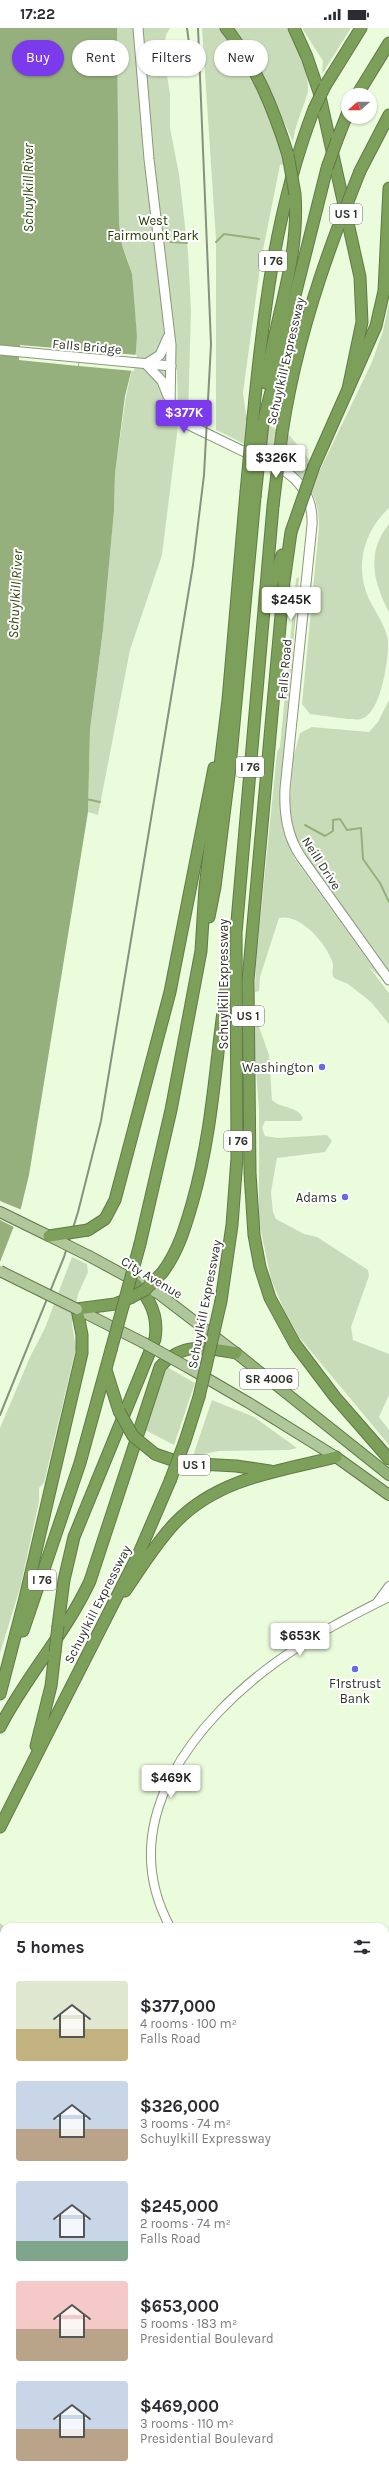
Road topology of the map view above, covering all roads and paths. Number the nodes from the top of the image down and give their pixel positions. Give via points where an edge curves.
1 (138, 28) edge
2 (294, 28) edge
3 (361, 28) edge
4 (229, 32) edge
5 (389, 43) edge
6 (361, 88) edge
7 (389, 115) edge
8 (343, 124) edge
9 (389, 188) edge
10 (170, 334) junction
11 (0, 350) edge
12 (144, 364) junction
13 (171, 366) junction
14 (348, 389) junction
15 (170, 401) junction
16 (258, 421) junction
17 (251, 494) junction
18 (291, 532) junction
19 (265, 603) junction
20 (228, 700) junction
21 (292, 718) joint
22 (236, 933) junction
23 (201, 951) junction
24 (389, 980) edge
25 (0, 1212) edge
26 (49, 1236) junction
27 (0, 1271) edge
28 (130, 1279) junction
29 (77, 1309) junction
30 (236, 1353) junction
31 (106, 1370) junction
32 (336, 1457) junction
33 (389, 1459) edge
34 (273, 1471) junction
35 (389, 1475) edge
36 (389, 1495) edge
37 (389, 1586) edge
38 (389, 1596) edge
39 (378, 1601) junction
40 (101, 1627) junction
41 (0, 1695) edge
42 (0, 1727) edge
43 (32, 1764) junction
44 (0, 1827) edge
45 (168, 1923) edge

1 - 10 main road, Falls Road via 149,159
2 - 14 highway, US 1 via 319,92 360,277 362,322
3 - 16 highway, Schuylkill Expressway / I 76, bridge via 324,86 314,109 279,226 268,292
4 - 16 highway, bridge via 265,92 288,155 295,194 293,256
5 - 6 highway
7 - 19 highway, Schuylkill Expressway / I 76, bridge via 360,171 340,222 306,324 291,381 273,506
8 - 16 highway, bridge via 327,168
9 - 14 highway via 381,308 373,334
10 - 12 main road via 162,351
10 - 13 main road, Falls Road
11 - 12 main road, Falls Bridge
12 - 13 main road, Falls Bridge
12 - 15 main road via 162,381
13 - 15 main road, Falls Road
14 - 18 highway, US 1, bridge via 314,466
15 - 21 main road, Falls Road via 172,414 179,420 286,472 297,481 308,496 312,525
16 - 17 highway, bridge
17 - 20 highway, Schuylkill Expressway / I 76
17 - 23 highway via 226,807 213,901
18 - 19 highway
18 - 33 highway, US 1 via 283,590 249,957 248,1032 253,1224 265,1283 285,1328 320,1379
19 - 22 highway, Schuylkill Expressway / I 76
20 - 23 highway, Schuylkill Expressway / I 76
20 - 26 highway, bridge via 160,1034 113,1205 105,1219 88,1230
21 - 24 main road, Neill Drive via 285,797 290,835 303,861
22 - 29 highway, bridge via 223,1005 213,1100 200,1172 180,1242 162,1273 145,1290 130,1298
22 - 40 highway, Schuylkill Expressway / I 76, bridge via 237,1158 232,1225 221,1301 199,1397 170,1481
23 - 31 highway, Schuylkill Expressway / I 76, bridge via 169,1116 140,1244
25 - 26 main road, City Avenue
26 - 28 main road, City Avenue, bridge
27 - 29 main road, bridge
28 - 30 main road, City Avenue via 179,1308
28 - 43 highway, bridge via 144,1292 154,1310 155,1339 74,1537 64,1580 51,1686
29 - 32 main road, bridge via 189,1368
29 - 41 highway via 83,1346
30 - 35 highway, City Avenue / SR 4006
30 - 42 highway via 194,1347 177,1352 160,1367 90,1581 73,1614 24,1686
31 - 34 highway, US 1, bridge via 119,1411 134,1436 155,1454 182,1463
31 - 41 highway, Schuylkill Expressway / I 76 via 58,1532
32 - 34 highway, US 1
32 - 36 highway
34 - 40 highway via 218,1491 185,1514 164,1537
37 - 39 street
38 - 39 street
39 - 45 street via 321,1632 271,1666 218,1714 174,1769 158,1804 151,1844 155,1887
40 - 43 highway, Schuylkill Expressway / I 76
43 - 44 highway, Schuylkill Expressway / I 76

